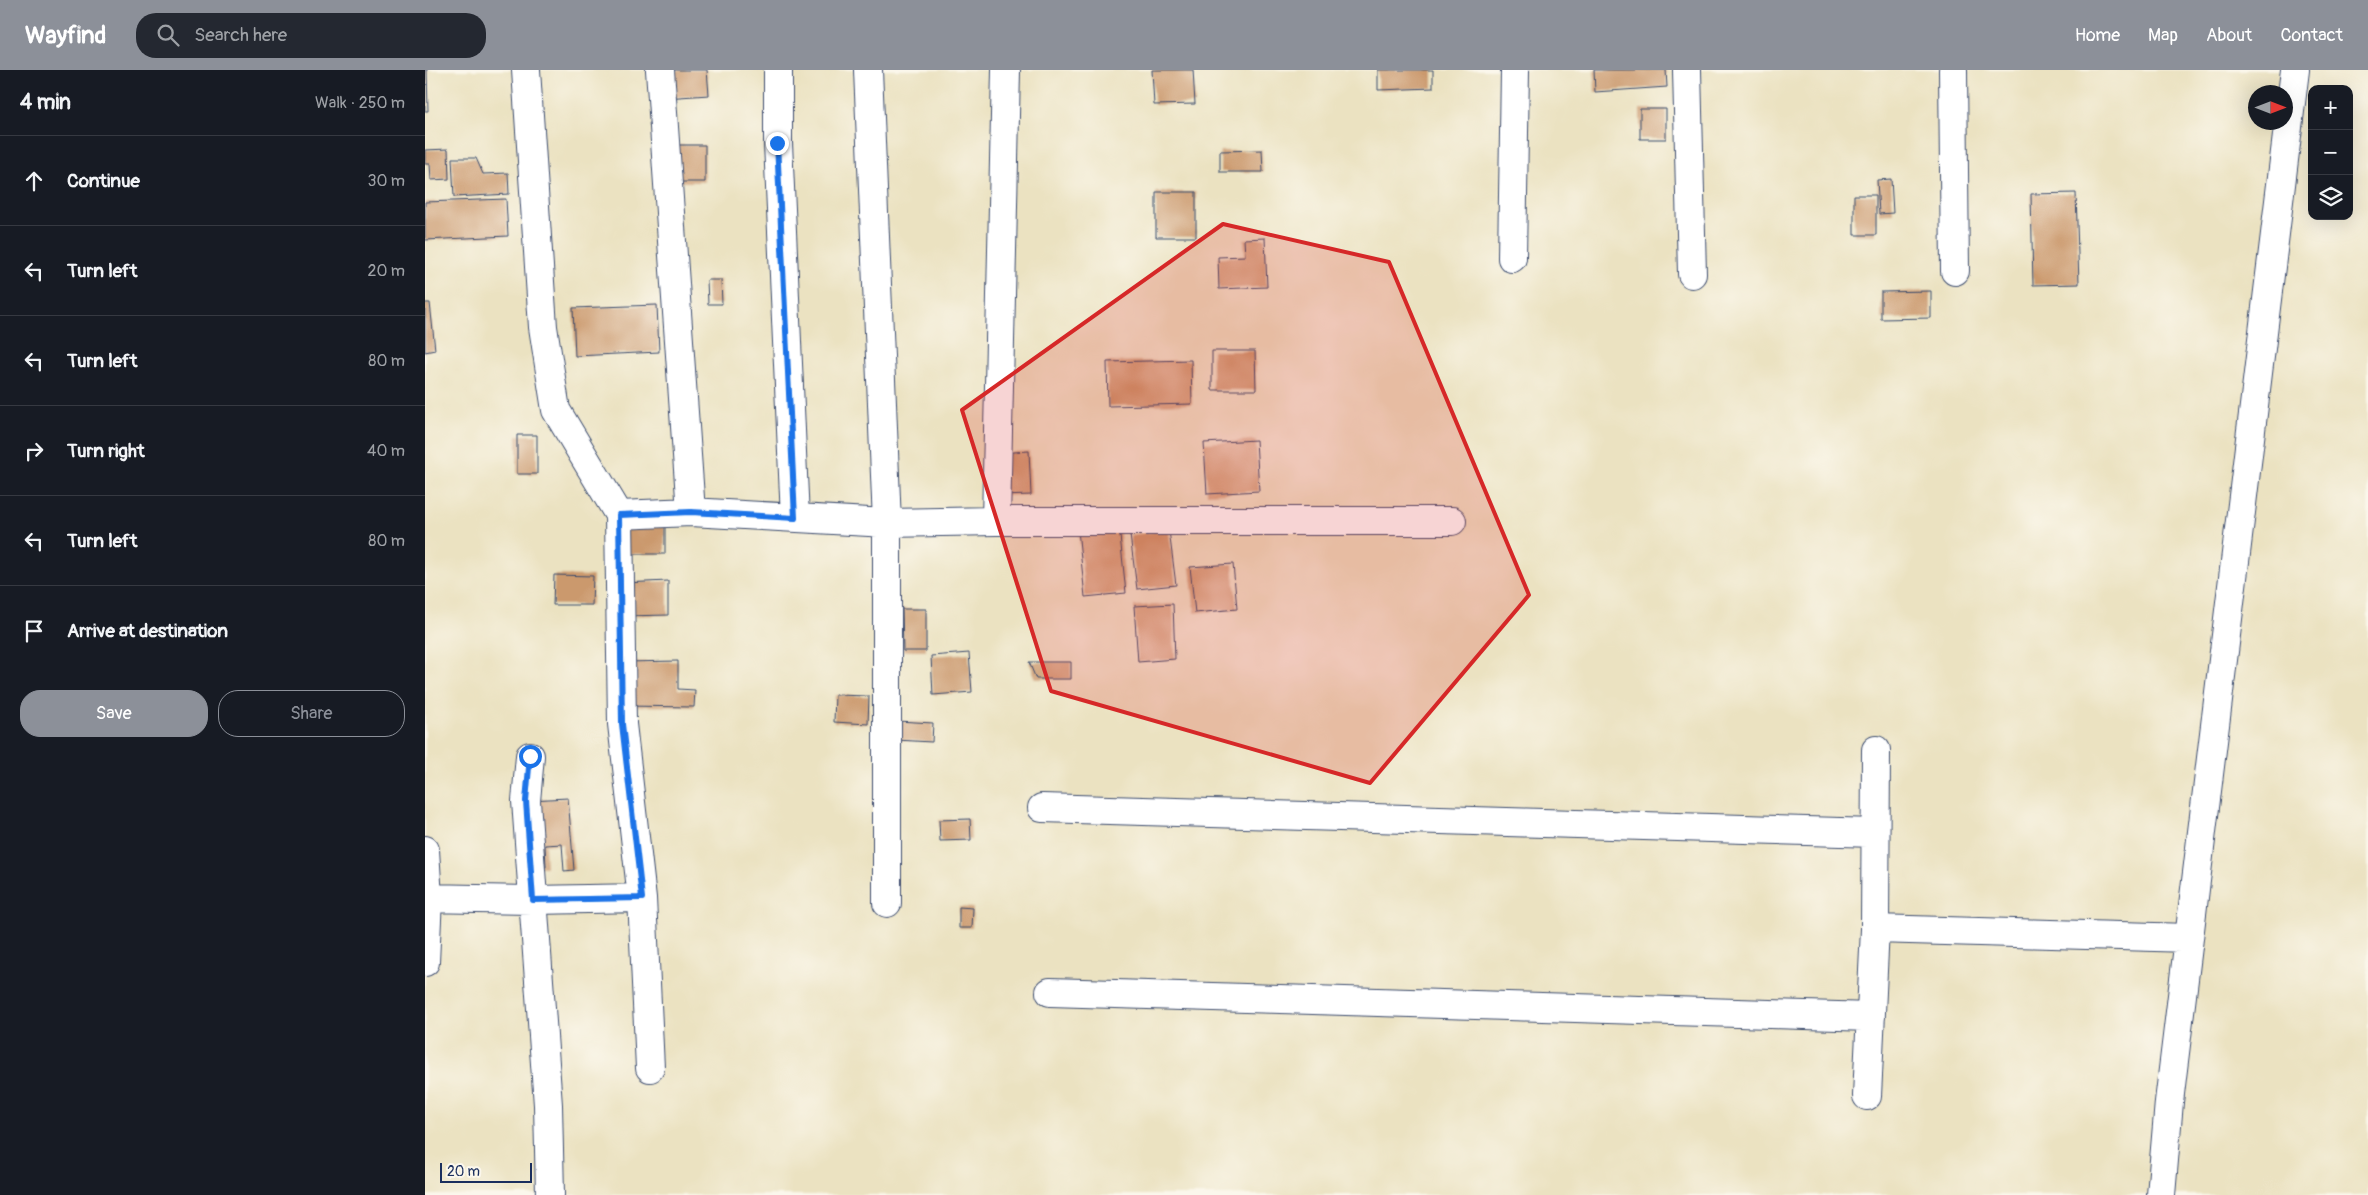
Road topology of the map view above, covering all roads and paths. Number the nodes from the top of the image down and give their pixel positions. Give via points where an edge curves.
1 (526, 70) edge
2 (660, 70) edge
3 (777, 70) edge
4 (868, 70) edge
5 (1006, 70) edge
6 (1515, 70) edge
7 (1687, 70) edge
8 (1953, 70) edge
9 (2295, 70) edge
10 (1512, 258) dead end
11 (1955, 271) dead end
12 (1692, 274) dead end
13 (691, 512) junction
14 (619, 515) junction
15 (795, 518) junction
16 (996, 520) junction
17 (1452, 520) dead end
18 (887, 523) junction
19 (1876, 750) dead end
20 (530, 756) dead end
21 (1042, 808) dead end
22 (1875, 833) junction
23 (425, 850) edge
24 (427, 898) edge
25 (642, 898) junction
26 (533, 900) junction
27 (887, 903) dead end
28 (1875, 929) junction
29 (2189, 938) junction
30 (425, 962) edge
31 (1050, 992) dead end
32 (1871, 1017) junction
33 (650, 1068) dead end
34 (1867, 1096) dead end
35 (550, 1195) edge
36 (2161, 1195) edge

1 - 14 street via 543,326 556,410
2 - 13 street
3 - 15 street via 777,143
4 - 18 street
5 - 16 street
6 - 10 street
7 - 12 street
8 - 11 street
9 - 29 street
13 - 14 street
13 - 15 street
14 - 25 street via 622,724
15 - 18 street
16 - 17 street
16 - 18 street
18 - 27 street
19 - 22 street
20 - 26 street via 526,801
21 - 22 street
22 - 28 street
23 - 24 street
24 - 26 street
24 - 30 street
25 - 26 street
25 - 33 street
26 - 35 street via 548,1105
28 - 29 street
28 - 32 street
29 - 36 street
31 - 32 street
32 - 34 street

